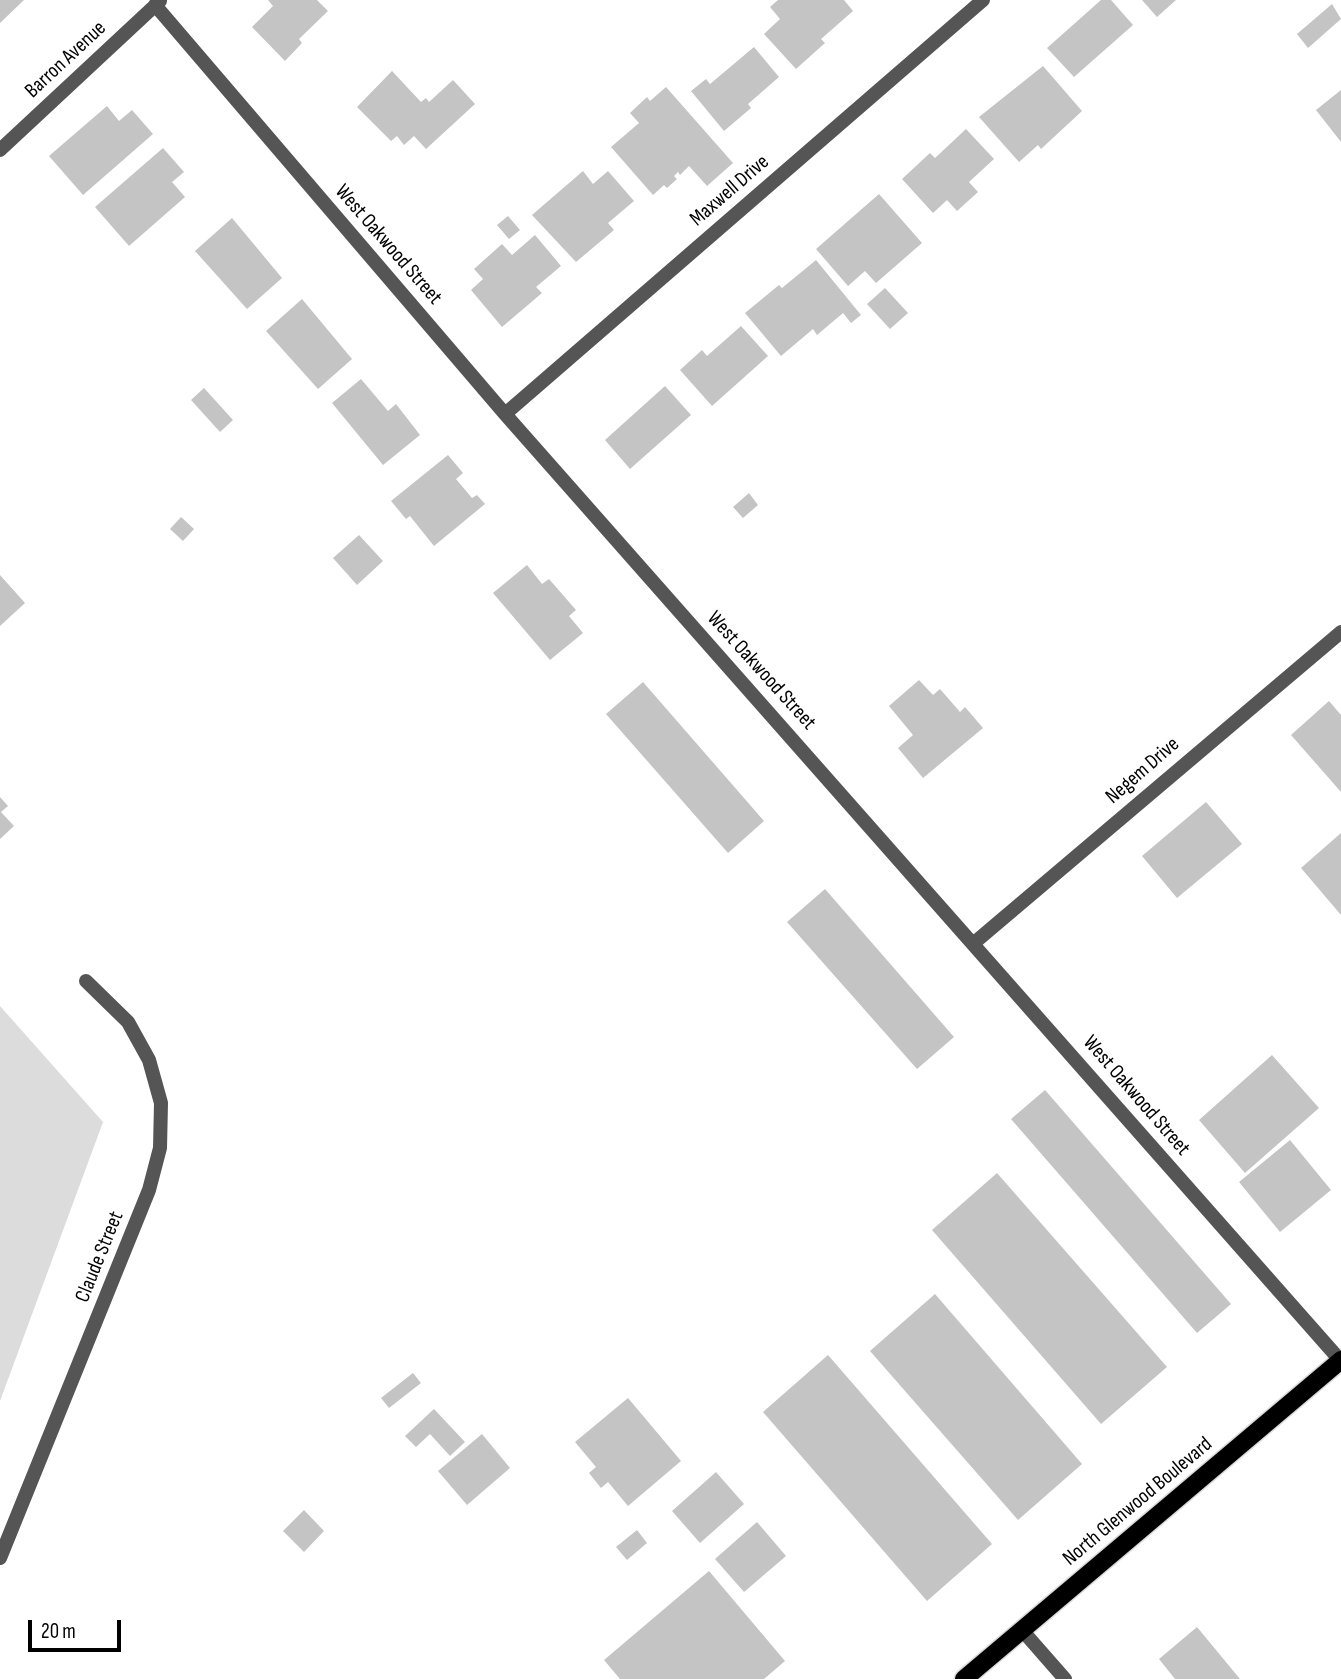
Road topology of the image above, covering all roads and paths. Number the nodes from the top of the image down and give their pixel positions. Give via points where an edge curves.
1 (983, 0) edge
2 (158, 3) edge
3 (0, 150) edge
4 (505, 414) junction
5 (1341, 632) edge
6 (974, 943) junction
7 (86, 981) dead end
8 (1341, 1360) edge
9 (0, 1558) edge
10 (1023, 1630) junction
11 (964, 1679) edge
12 (1065, 1679) edge

1 - 4 street, Maxwell Drive
2 - 3 street, Barron Avenue
2 - 4 street, West Oakwood Street
4 - 6 street, West Oakwood Street
5 - 6 street, Negem Drive
6 - 8 street, West Oakwood Street
7 - 9 street, Claude Street via 128,1021 149,1060 161,1103 160,1148 149,1190
8 - 10 main road, North Glenwood Boulevard
10 - 11 main road, North Glenwood Boulevard
10 - 12 street

